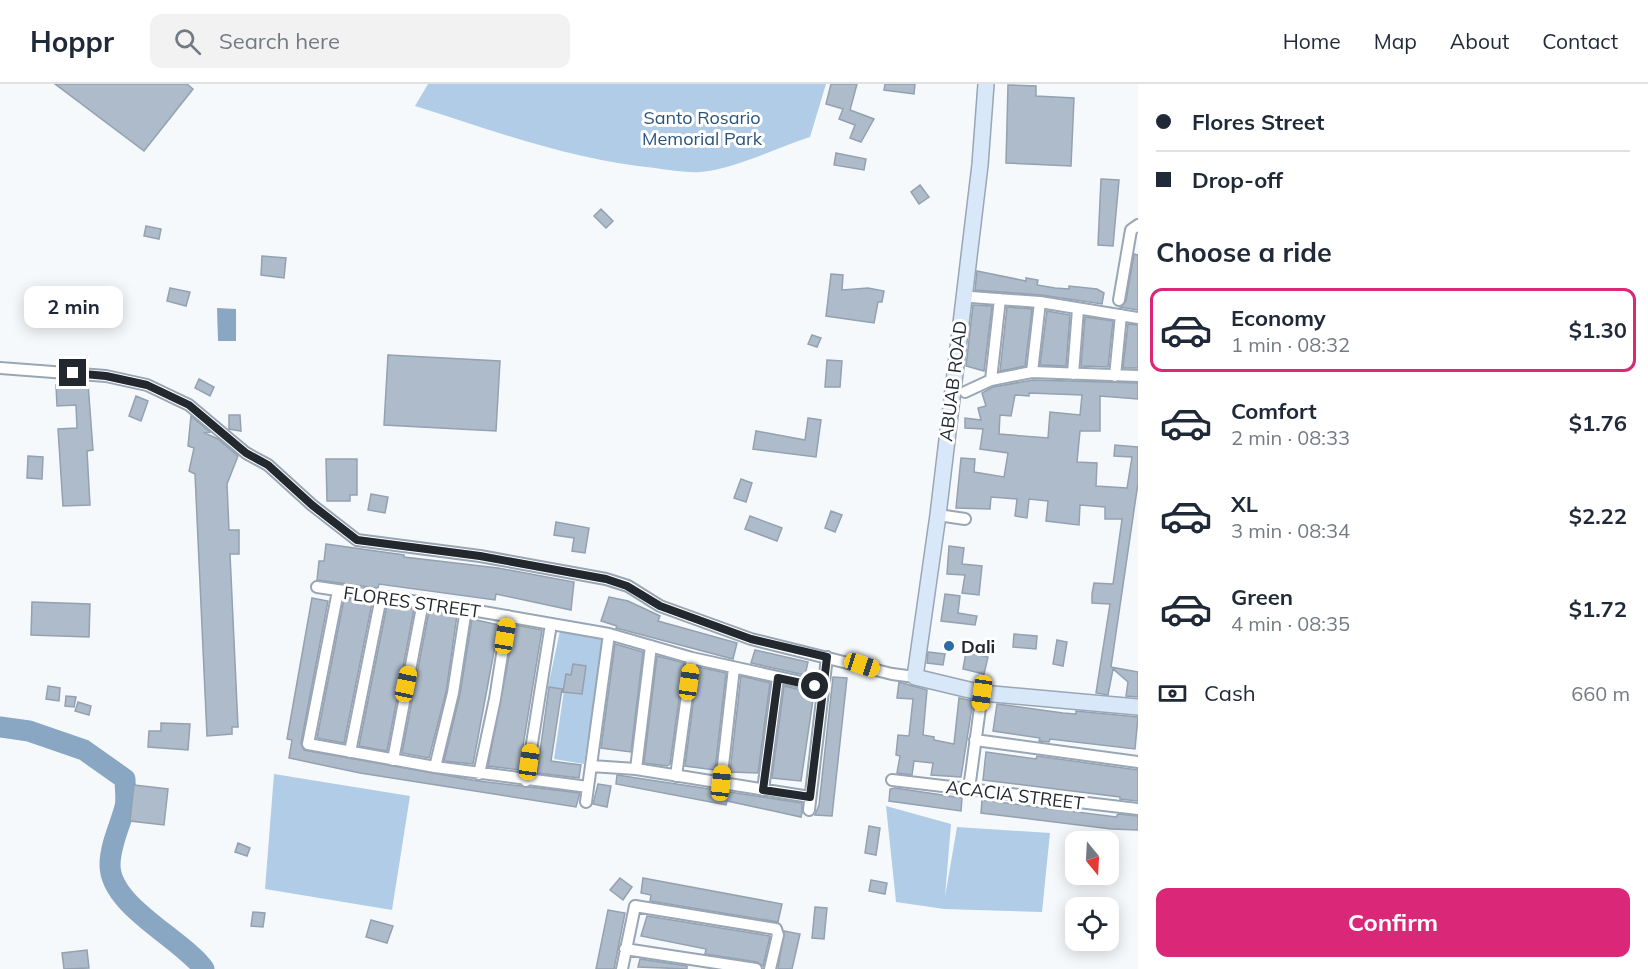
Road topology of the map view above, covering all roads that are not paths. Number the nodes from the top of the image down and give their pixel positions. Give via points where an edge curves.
1 (986, 84) edge
2 (1138, 225) edge
3 (971, 297) dead end
4 (1000, 300) junction
5 (1119, 300) dead end
6 (1041, 302) junction
7 (1078, 309) junction
8 (1121, 315) junction
9 (1138, 318) edge
10 (0, 368) edge
11 (1032, 372) junction
12 (1073, 374) junction
13 (1115, 376) junction
14 (1138, 376) edge
15 (992, 381) junction
16 (965, 392) dead end
17 (939, 515) junction
18 (966, 519) dead end
19 (317, 587) dead end
20 (338, 591) junction
21 (381, 597) junction
22 (423, 602) junction
23 (466, 609) junction
24 (508, 616) junction
25 (551, 624) junction
26 (609, 634) junction
27 (651, 646) junction
28 (827, 657) junction
29 (693, 658) junction
30 (734, 668) junction
31 (915, 677) junction
32 (778, 678) junction
33 (823, 687) junction
34 (982, 693) junction
35 (1138, 707) edge
36 (975, 740) junction
37 (350, 752) junction
38 (393, 760) junction
39 (1138, 762) edge
40 (591, 766) junction
41 (435, 767) junction
42 (636, 769) junction
43 (479, 774) junction
44 (676, 776) junction
45 (892, 780) dead end
46 (526, 781) junction
47 (721, 783) junction
48 (588, 787) junction
49 (969, 789) junction
50 (763, 790) junction
51 (810, 797) junction
52 (586, 802) dead end
53 (1138, 809) edge
54 (809, 810) dead end
55 (625, 949) junction
56 (622, 969) edge
57 (756, 969) edge
58 (770, 969) edge

1 - 17 street, ABUAB ROAD
2 - 5 street via 1131,230
3 - 4 street
4 - 6 street
4 - 15 street
6 - 7 street
6 - 11 street
7 - 8 street
7 - 12 street
8 - 9 street
8 - 13 street
10 - 28 street via 106,376 147,385 189,405 357,540 480,556 606,579 627,586 660,606 751,639
11 - 12 street
11 - 15 street
12 - 13 street
13 - 14 street
15 - 16 street
17 - 18 street
17 - 31 street, ABUAB ROAD
19 - 20 street, FLORES STREET
20 - 21 street, FLORES STREET
20 - 37 street via 308,743
21 - 22 street, FLORES STREET
21 - 37 street
22 - 23 street, FLORES STREET
22 - 38 street
23 - 24 street, FLORES STREET
23 - 41 street via 453,693
24 - 25 street, FLORES STREET
24 - 43 street
25 - 26 street, FLORES STREET
25 - 46 street
26 - 27 street, FLORES STREET
26 - 40 street
27 - 29 street, FLORES STREET
27 - 42 street
28 - 31 street
28 - 33 street
29 - 30 street, FLORES STREET
29 - 44 street
30 - 32 street, FLORES STREET
30 - 47 street
31 - 34 street
32 - 33 street, FLORES STREET
32 - 50 street
33 - 51 street
34 - 35 street
34 - 36 street
36 - 39 street
36 - 49 street
37 - 38 street
38 - 41 street
40 - 42 street
40 - 48 street
41 - 43 street
42 - 44 street
43 - 46 street
44 - 47 street
45 - 49 street, ACACIA STREET
46 - 48 street
47 - 50 street
48 - 52 street
49 - 53 street, ACACIA STREET
50 - 51 street
51 - 54 street
55 - 56 street
55 - 57 street
55 - 58 street via 632,910 640,906 776,929

